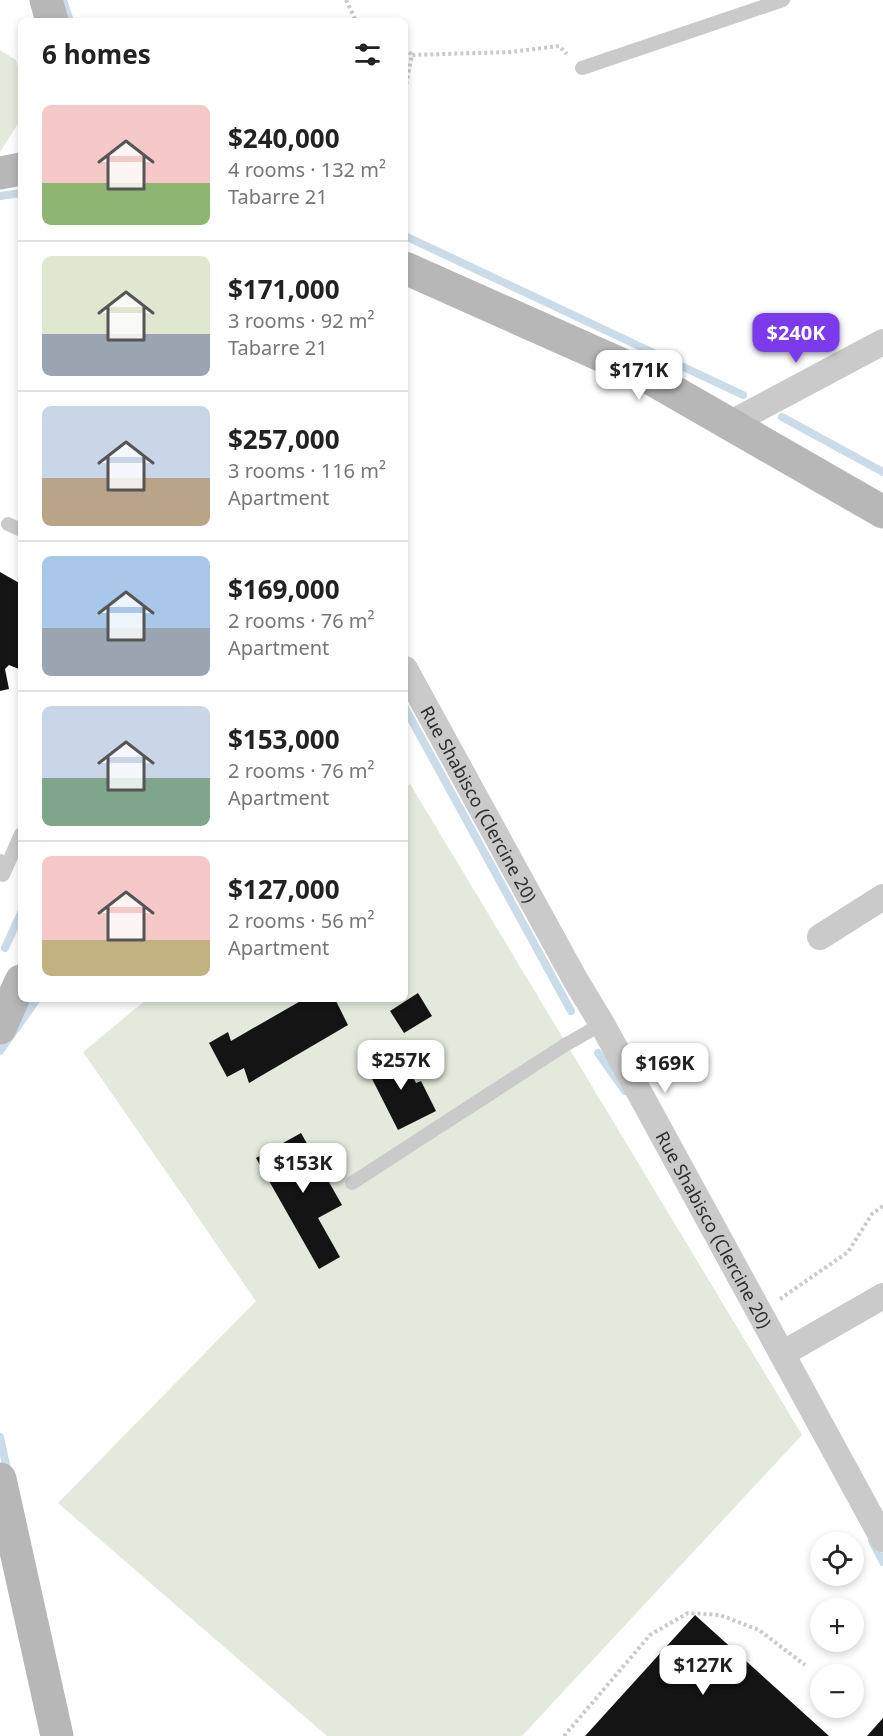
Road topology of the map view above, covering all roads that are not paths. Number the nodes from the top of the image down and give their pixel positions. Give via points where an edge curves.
1 (46, 0) edge
2 (783, 0) edge
3 (51, 18) edge
4 (582, 69) road end
5 (18, 170) edge
6 (0, 173) edge
7 (408, 269) edge
8 (883, 342) edge
9 (729, 424) junction
10 (883, 512) edge
11 (8, 524) dead end
12 (18, 529) edge
13 (408, 674) edge
14 (18, 841) edge
15 (0, 861) edge
16 (883, 897) edge
17 (820, 937) dead end
18 (18, 988) edge
19 (602, 1024) junction
20 (0, 1028) edge
21 (352, 1183) dead end
22 (883, 1296) edge
23 (782, 1354) junction
24 (0, 1479) edge
25 (883, 1539) edge
26 (57, 1736) edge

1 - 3 main road
2 - 4 lane
5 - 6 main road
7 - 9 main road via 641,373
8 - 9 street
9 - 10 main road
11 - 12 lane
13 - 19 street, Rue Shabisco (Clercine 20)
14 - 15 lane via 3,875
16 - 17 street
18 - 20 main road
19 - 21 lane
19 - 23 street, Rue Shabisco (Clercine 20)
22 - 23 street
23 - 25 street, Rue Shabisco (Clercine 20)
24 - 26 main road

